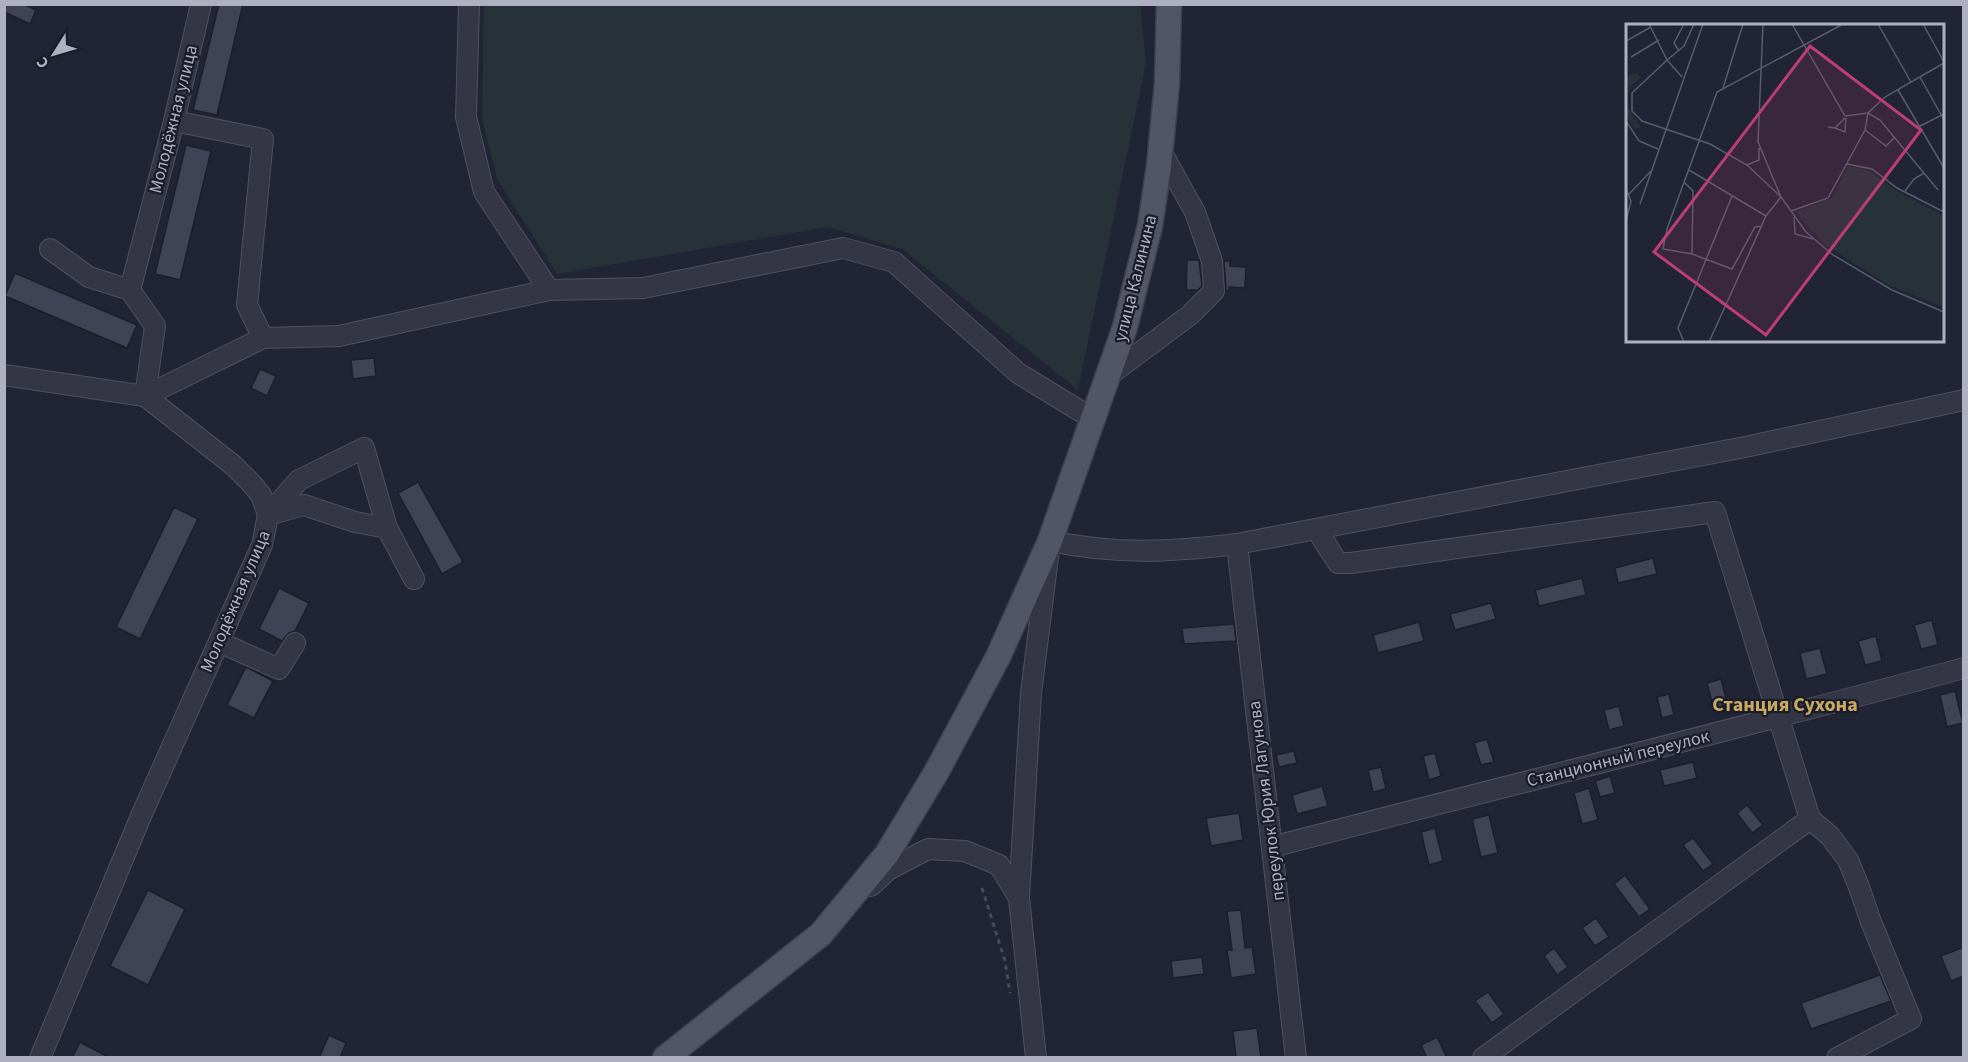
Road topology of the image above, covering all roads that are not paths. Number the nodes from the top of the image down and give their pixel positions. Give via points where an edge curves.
1 (201, 4) edge
2 (469, 4) edge
3 (1169, 4) edge
4 (174, 121) junction
5 (1161, 151) junction
6 (50, 249) dead end
7 (130, 290) junction
8 (549, 290) junction
9 (262, 338) junction
10 (4, 375) edge
11 (1108, 376) junction
12 (145, 396) junction
13 (1964, 400) edge
14 (1093, 419) junction
15 (268, 515) junction
16 (387, 528) junction
17 (1316, 529) junction
18 (1050, 541) junction
19 (1237, 544) junction
20 (414, 579) dead end
21 (219, 642) junction
22 (295, 643) dead end
23 (1964, 668) edge
24 (1778, 718) junction
25 (1810, 819) junction
26 (1272, 847) junction
27 (1019, 898) junction
28 (821, 934) junction
29 (40, 1058) edge
30 (665, 1058) edge
31 (1036, 1058) edge
32 (1296, 1058) edge
33 (1483, 1058) edge
34 (1837, 1058) edge

1 - 4 street, Молодёжная улица
2 - 8 street via 466,117 484,192
3 - 5 main road, улица Калинина
4 - 7 street, Молодёжная улица
4 - 9 street via 263,139 247,305
5 - 11 main road, улица Калинина via 1150,226 1125,327
5 - 11 street via 1195,212 1212,261 1215,291 1191,315
6 - 7 street via 89,277
7 - 12 street via 154,326
8 - 9 street via 339,336
8 - 14 street via 643,288 843,248 894,262 1018,373
9 - 12 street
10 - 12 street
11 - 14 main road, улица Калинина
12 - 15 street, Молодёжная улица via 252,483
13 - 17 street via 1745,447
14 - 18 main road, улица Калинина
15 - 16 street via 304,505
15 - 16 street via 299,480 364,448
15 - 21 street, Молодёжная улица via 262,544
16 - 20 street
17 - 19 street
17 - 24 street via 1338,563 1351,563 1716,512
18 - 19 street via 1118,551
18 - 27 street via 1031,693
18 - 28 main road, улица Калинина via 998,657 937,771 887,854
19 - 26 street, переулок Юрия Лагунова
21 - 22 street via 279,669
21 - 29 street, Молодёжная улица
23 - 24 street, Станционный переулок
24 - 25 street
24 - 26 street, Станционный переулок
25 - 33 street
25 - 34 street via 1830,836 1848,860 1911,1019
26 - 32 street, переулок Юрия Лагунова
27 - 28 street via 999,865 964,851 928,849 888,870
27 - 31 street
28 - 30 main road, улица Калинина

